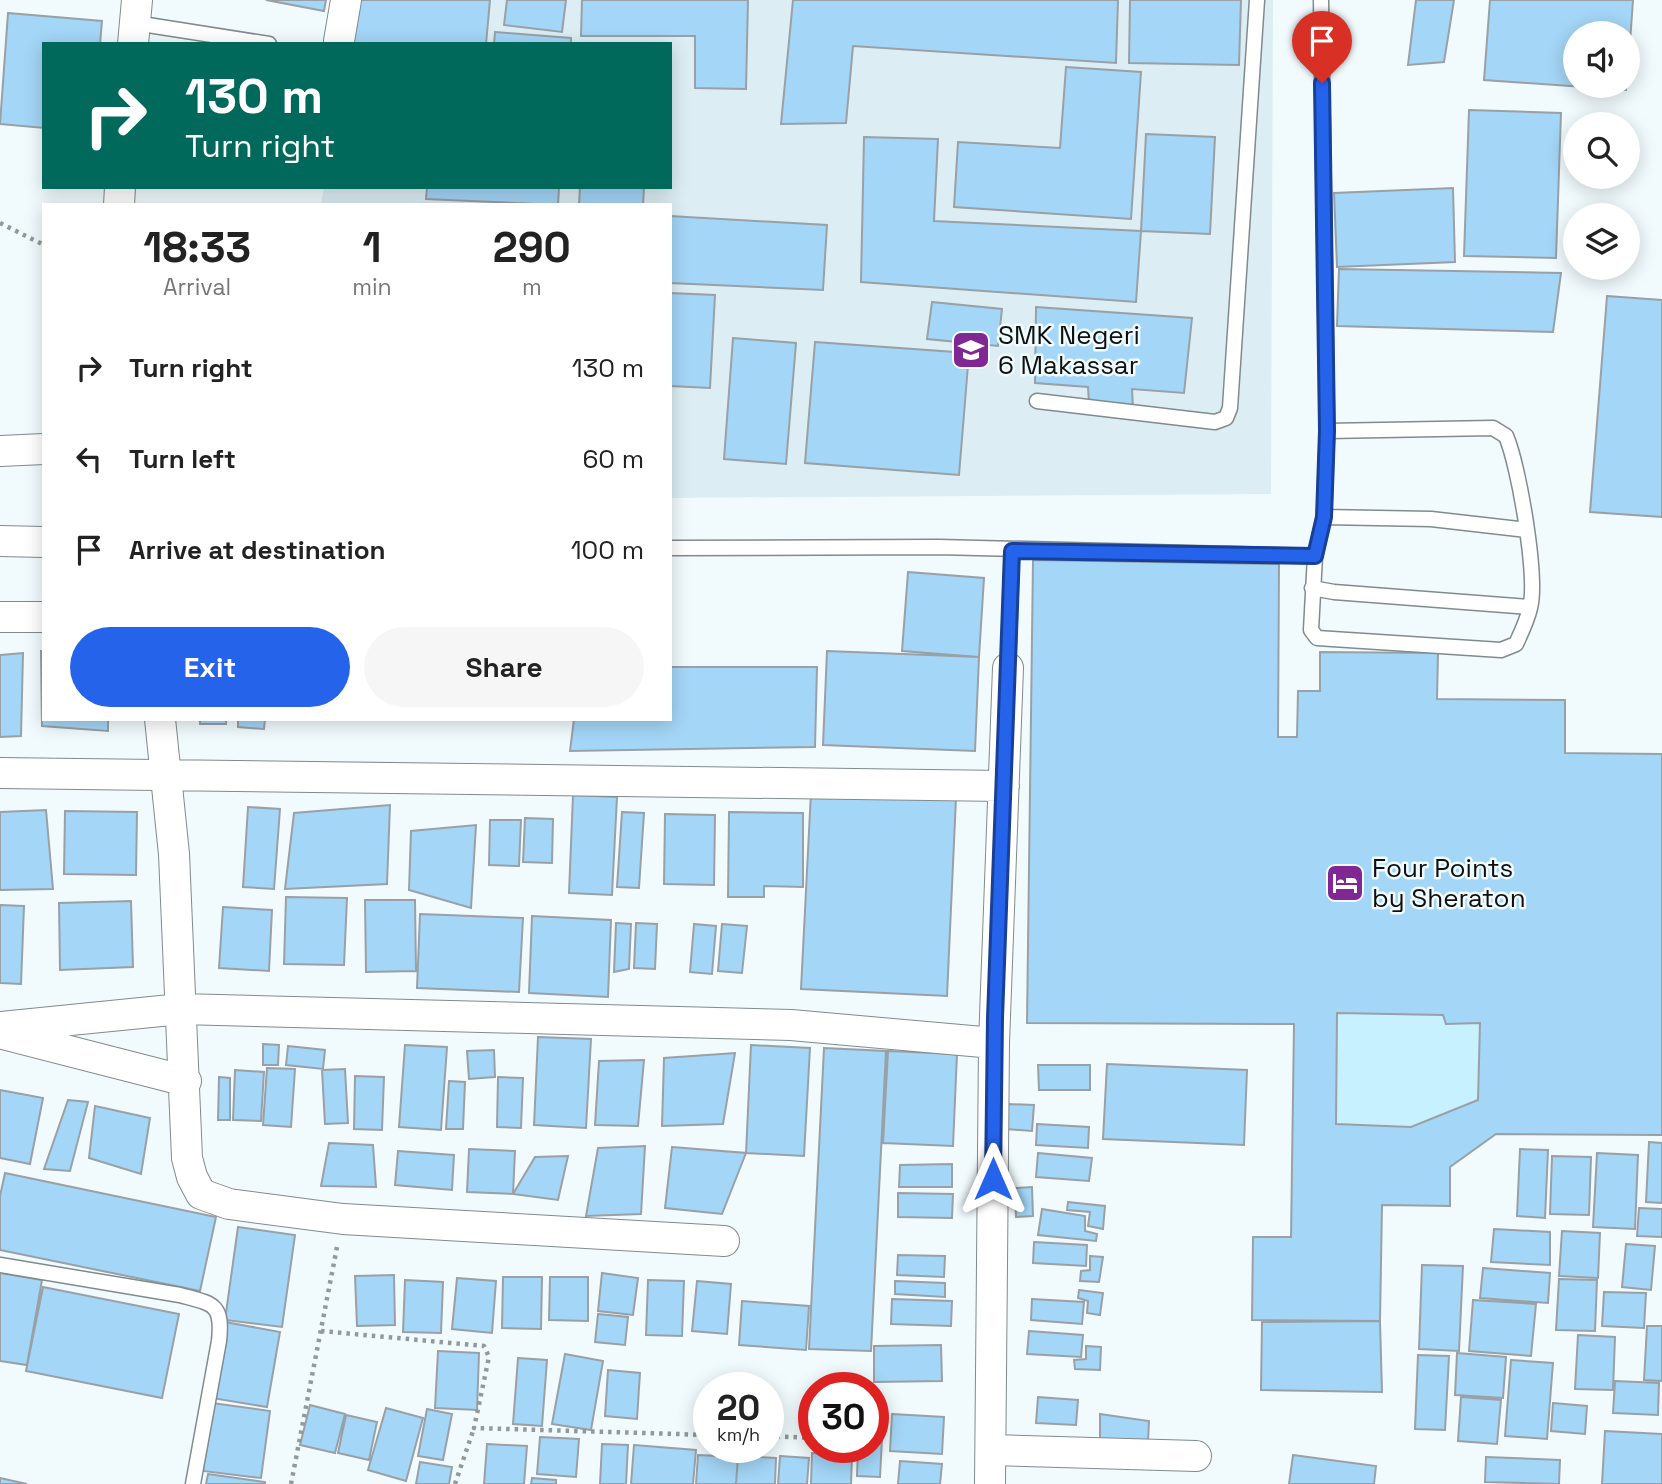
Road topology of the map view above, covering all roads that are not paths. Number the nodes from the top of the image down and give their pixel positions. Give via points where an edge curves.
1 (346, 0) edge
2 (1256, 0) edge
3 (1321, 0) edge
4 (135, 22) edge
5 (339, 41) dead end
6 (257, 42) edge
7 (1037, 401) dead end
8 (1327, 431) junction
9 (42, 449) edge
10 (0, 451) edge
11 (1324, 517) junction
12 (1527, 530) junction
13 (0, 541) edge
14 (42, 542) edge
15 (672, 548) edge
16 (1012, 551) junction
17 (1315, 556) junction
18 (1312, 588) junction
19 (1530, 607) junction
20 (0, 617) edge
21 (42, 617) edge
22 (1008, 668) joint
23 (160, 721) edge
24 (0, 773) edge
25 (166, 773) junction
26 (1004, 786) junction
27 (181, 1009) junction
28 (0, 1027) edge
29 (0, 1033) edge
30 (994, 1043) junction
31 (186, 1081) junction
32 (724, 1241) dead end
33 (0, 1265) edge
34 (991, 1450) junction
35 (1196, 1456) dead end
36 (193, 1484) edge
37 (990, 1484) edge

1 - 5 street
2 - 7 lane via 1226,418 1215,422
3 - 8 lane
4 - 6 lane
8 - 11 lane
8 - 12 lane via 1493,429 1506,436 1511,449
9 - 10 street
11 - 12 lane via 1431,519
11 - 17 lane
12 - 19 lane
13 - 14 street
15 - 16 lane
16 - 17 lane
16 - 22 lane
17 - 18 lane
18 - 19 lane
18 - 19 lane via 1311,630 1317,638 1501,650 1516,644
20 - 21 street
22 - 26 street
23 - 25 street
24 - 25 street
25 - 26 street
25 - 27 street
26 - 30 street
27 - 28 street
27 - 30 street via 791,1025
27 - 31 street
29 - 31 street
30 - 34 street
31 - 32 street via 191,1177 201,1194 229,1204 343,1219
33 - 36 lane via 180,1295 218,1310 219,1341
34 - 35 street
34 - 37 street

